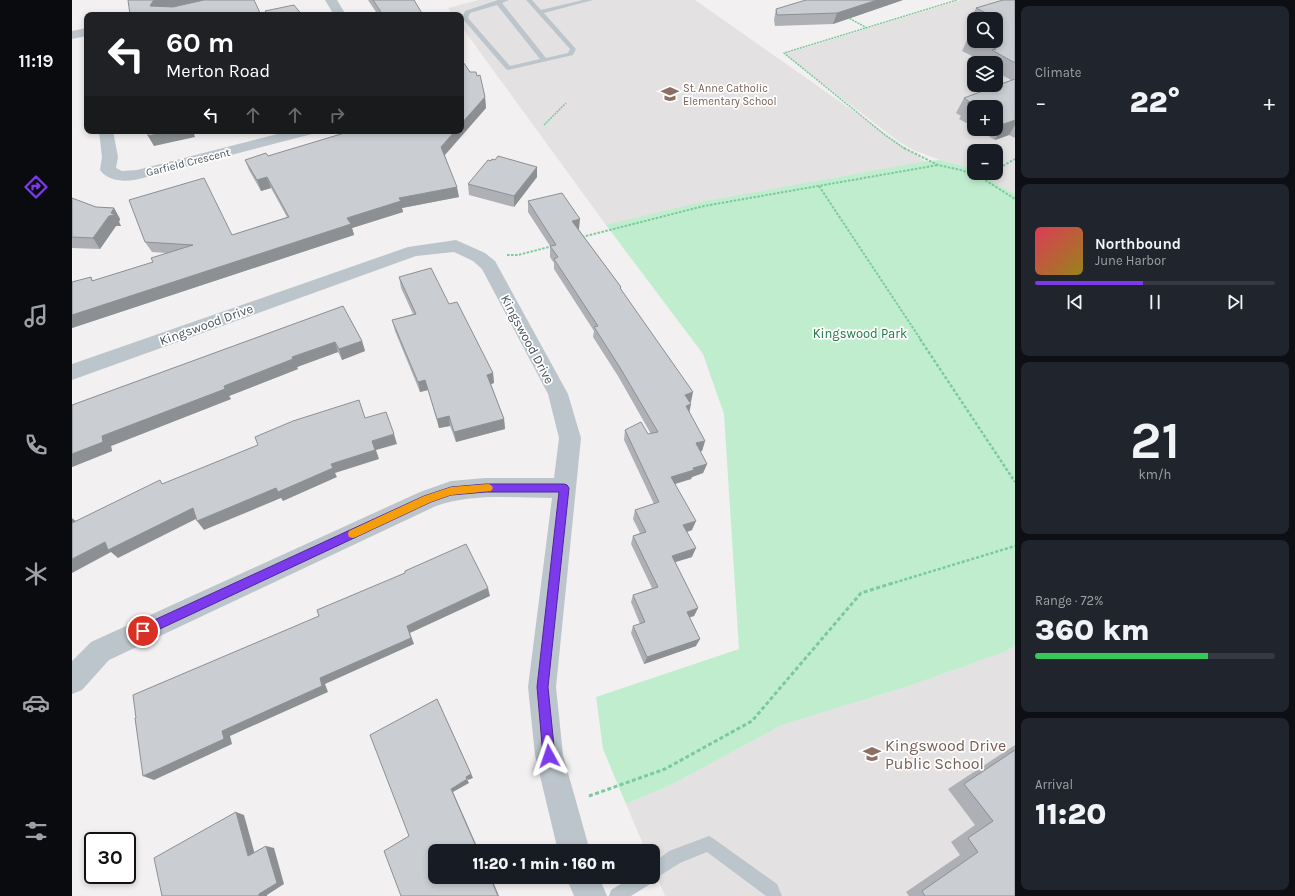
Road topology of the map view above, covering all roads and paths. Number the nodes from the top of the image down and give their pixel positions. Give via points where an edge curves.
1 (331, 0) edge
2 (506, 0) edge
3 (529, 0) edge
4 (590, 0) edge
5 (957, 0) edge
6 (498, 2) junction
7 (338, 12) edge
8 (540, 12) junction
9 (842, 14) edge
10 (867, 28) junction
11 (84, 33) edge
12 (72, 35) edge
13 (544, 60) junction
14 (566, 103) dead end
15 (544, 125) dead end
16 (106, 134) edge
17 (295, 134) edge
18 (1015, 159) edge
19 (938, 165) junction
20 (1003, 166) edge
21 (967, 172) edge
22 (985, 180) edge
23 (819, 186) junction
24 (1015, 199) edge
25 (578, 238) edge
26 (555, 245) edge
27 (507, 255) dead end
28 (72, 372) edge
29 (1015, 482) edge
30 (564, 488) junction
31 (1015, 546) edge
32 (72, 680) edge
33 (562, 805) junction
34 (572, 844) edge
35 (660, 867) edge
36 (585, 884) edge
37 (635, 884) edge
38 (591, 896) edge
39 (617, 896) edge
40 (774, 896) edge

1 - 7 street
2 - 6 lane
3 - 8 lane
4 - 8 lane
5 - 10 path
6 - 13 lane
6 - 13 lane via 467,12 465,18 508,68
8 - 13 lane via 573,49 571,54
9 - 10 path
10 - 19 path via 784,53 885,135 906,150
11 - 12 street
14 - 15 path
16 - 17 street, Garfield Crescent via 110,157 108,170 119,176 137,175
18 - 20 path
19 - 21 path
19 - 23 path
22 - 24 path
23 - 25 path via 704,206
23 - 29 path
26 - 27 path via 518,255
28 - 30 street, Kingswood Drive via 414,251 456,246 489,265 558,394 570,438
30 - 32 street via 486,488 451,491 428,499 100,651
30 - 33 street, Kingswood Drive via 542,687 549,756
31 - 33 path via 861,593 752,721 665,769
33 - 34 street, Kingswood Drive
35 - 40 lane via 676,857 709,844 771,890
36 - 38 street
37 - 39 lane

